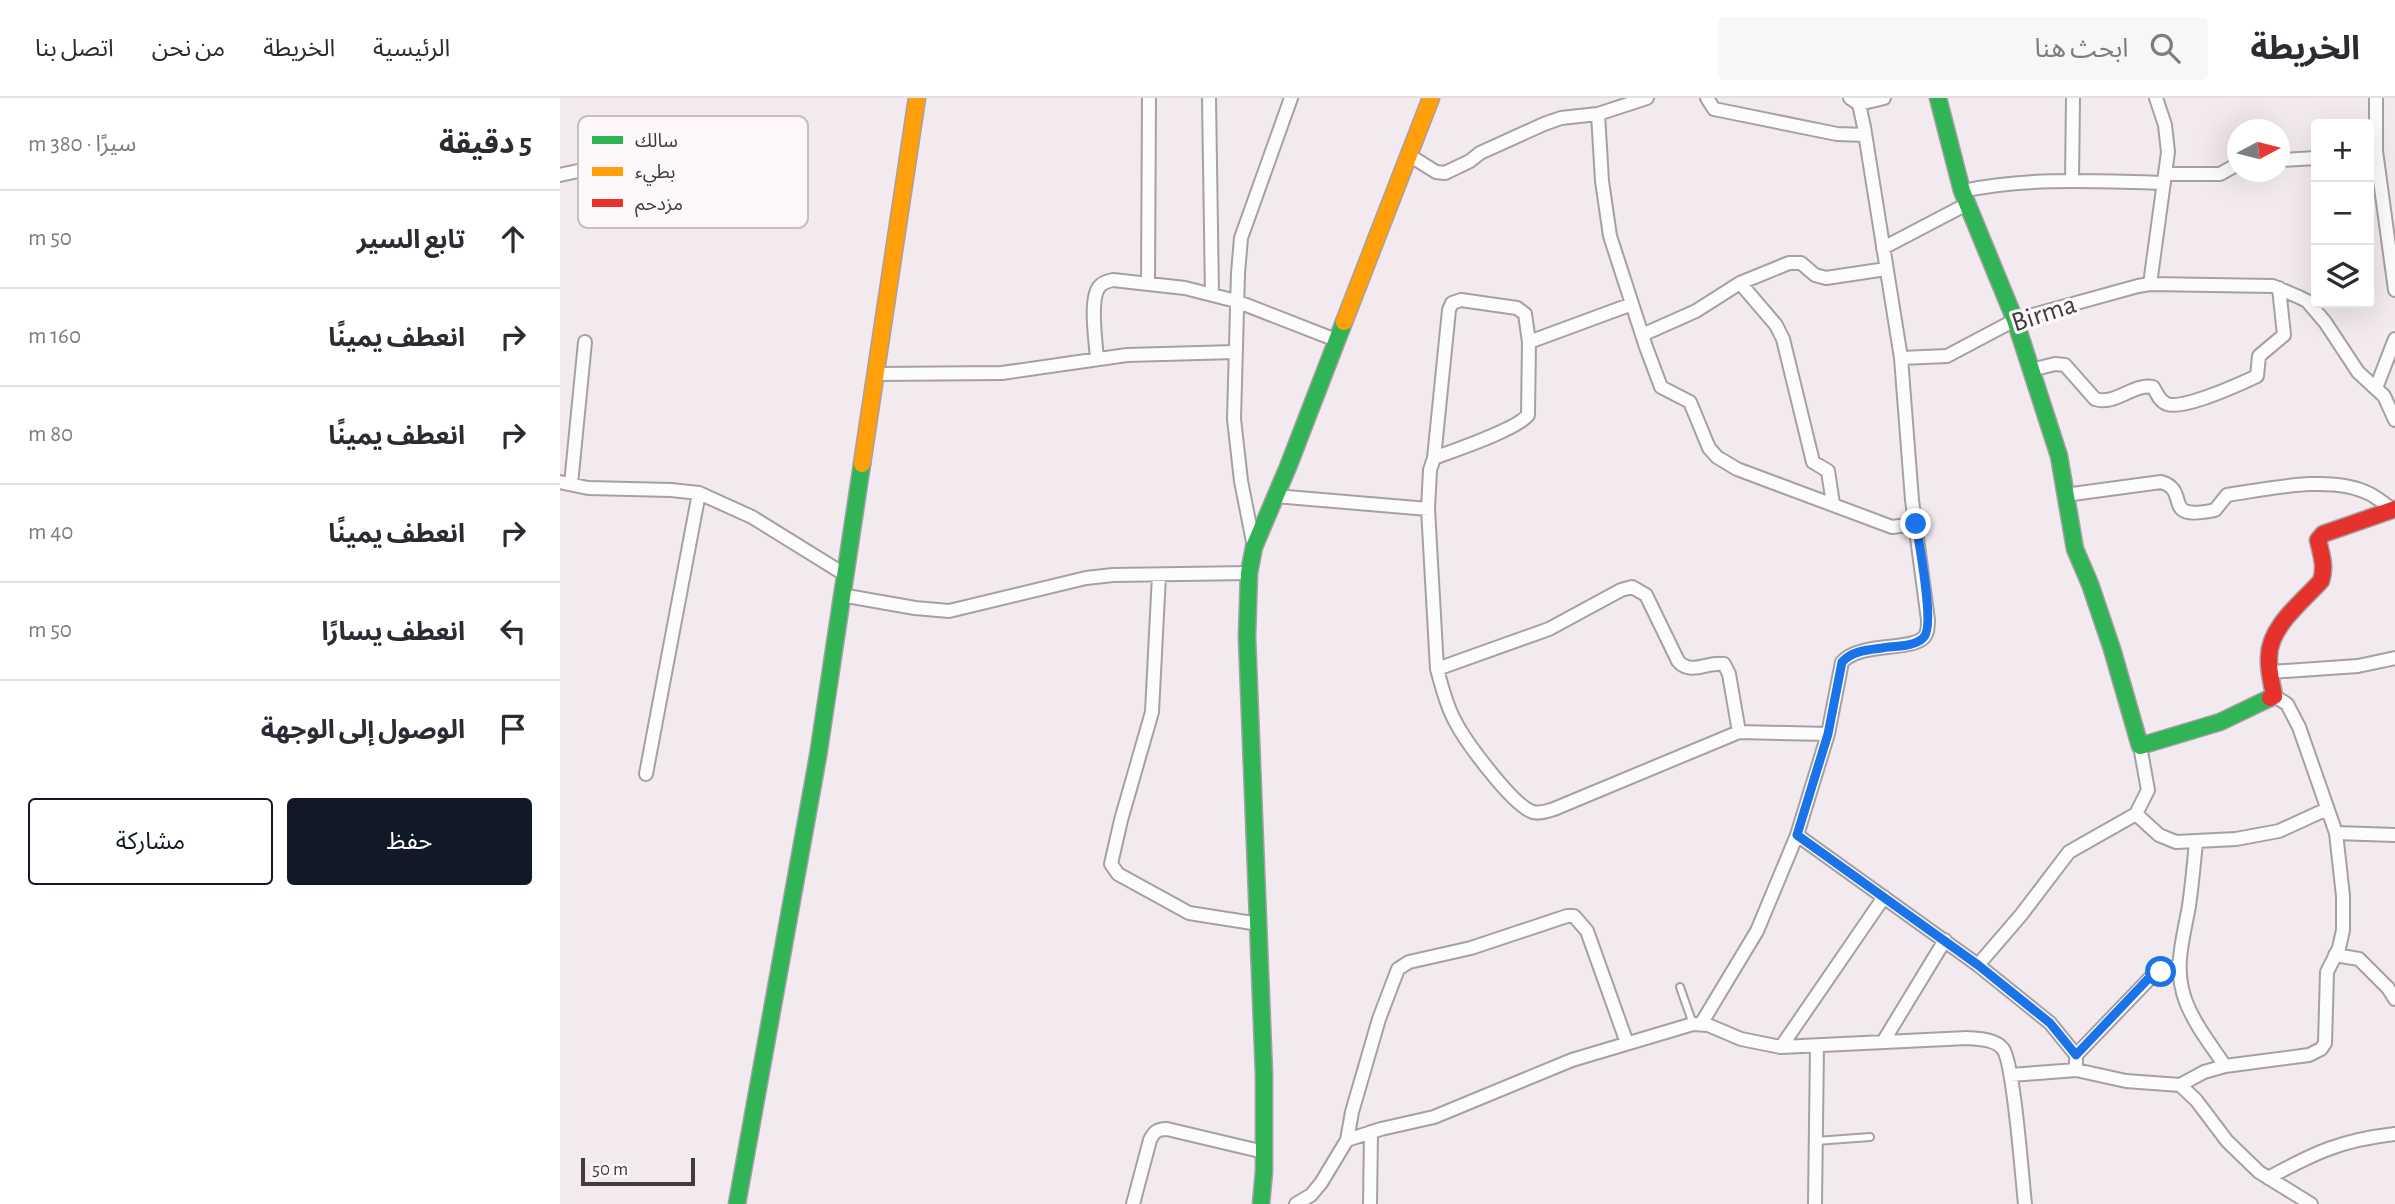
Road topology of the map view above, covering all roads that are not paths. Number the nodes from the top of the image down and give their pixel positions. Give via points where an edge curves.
1 (917, 98) edge
2 (1149, 98) edge
3 (1209, 98) edge
4 (1291, 98) edge
5 (1432, 98) edge
6 (1647, 98) edge
7 (1707, 98) edge
8 (1884, 98) edge
9 (1938, 98) edge
10 (2073, 98) edge
11 (2156, 98) edge
12 (2376, 98) edge
13 (1854, 101) edge
14 (1598, 114) junction
15 (2374, 124) edge
16 (1865, 135) junction
17 (1409, 155) junction
18 (2311, 158) edge
19 (2290, 159) edge
20 (2374, 163) edge
21 (2227, 170) edge
22 (578, 171) edge
23 (560, 175) edge
24 (2164, 179) junction
25 (2072, 181) junction
26 (1964, 197) junction
27 (1883, 248) junction
28 (1886, 269) junction
29 (1741, 283) junction
30 (1148, 284) junction
31 (2150, 284) junction
32 (2278, 288) junction
33 (2395, 290) edge
34 (1212, 295) junction
35 (1236, 301) junction
36 (1632, 303) junction
37 (2015, 320) junction
38 (1643, 335) junction
39 (2395, 339) edge
40 (1336, 340) junction
41 (585, 342) dead end
42 (1529, 342) junction
43 (1235, 352) junction
44 (1902, 358) junction
45 (1097, 359) junction
46 (2031, 370) junction
47 (876, 374) junction
48 (2376, 388) junction
49 (2395, 420) edge
50 (1434, 457) junction
51 (565, 483) edge
52 (699, 493) junction
53 (2065, 495) junction
54 (1275, 496) junction
55 (1833, 504) junction
56 (1428, 509) junction
57 (2394, 509) edge
58 (1916, 524) junction
59 (1254, 547) junction
60 (1250, 573) junction
61 (844, 574) junction
62 (1159, 575) junction
63 (841, 595) junction
64 (2395, 658) edge
65 (1437, 669) junction
66 (2271, 672) junction
67 (2274, 696) junction
68 (1739, 733) junction
69 (1828, 734) junction
70 (2140, 746) junction
71 (646, 774) dead end
72 (2327, 810) junction
73 (2136, 814) junction
74 (2336, 833) junction
75 (1797, 835) junction
76 (2395, 835) edge
77 (2196, 842) junction
78 (1884, 897) junction
79 (1259, 924) junction
80 (1945, 940) junction
81 (2335, 955) junction
82 (1978, 965) junction
83 (2179, 965) junction
84 (1680, 988) dead end
85 (2395, 999) edge
86 (1697, 1024) junction
87 (1883, 1042) junction
88 (1627, 1043) junction
89 (1817, 1046) junction
90 (1781, 1047) junction
91 (2076, 1055) junction
92 (2225, 1066) junction
93 (2076, 1070) junction
94 (2011, 1075) junction
95 (2180, 1085) junction
96 (1371, 1132) junction
97 (2395, 1134) edge
98 (1870, 1137) dead end
99 (1347, 1140) junction
100 (1816, 1141) junction
101 (1264, 1152) junction
102 (2268, 1178) junction
103 (737, 1204) edge
104 (1133, 1204) edge
105 (1261, 1204) edge
106 (1296, 1204) edge
107 (1370, 1204) edge
108 (1815, 1204) edge
109 (2025, 1204) edge
110 (2311, 1204) edge

1 - 47 street
2 - 30 street
3 - 34 street
4 - 35 street via 1241,238
5 - 17 street
6 - 14 street
7 - 16 street via 1714,108 1837,134
8 - 13 street
9 - 26 street
10 - 25 street
11 - 24 street via 2167,135
12 - 15 street
13 - 16 street
14 - 17 street via 1544,124 1445,173
14 - 36 street via 1610,236
16 - 27 street
17 - 40 street
18 - 19 street
20 - 33 street
21 - 24 street
22 - 23 street
24 - 25 street
24 - 31 street
25 - 26 street via 2004,183
26 - 27 street
26 - 37 street
27 - 28 street
28 - 29 street via 1826,278 1793,262
28 - 44 street
29 - 38 street via 1696,311
29 - 55 street via 1783,340 1813,462 1828,471
30 - 34 street
30 - 45 street via 1114,280 1098,288 1094,301
31 - 32 street, Birma
31 - 37 street, Birma
32 - 46 street via 2282,338 2259,356 2257,376 2223,392 2174,405 2163,402 2153,387 2144,386 2100,401 2065,365
32 - 48 street, Birma via 2307,302 2358,372
34 - 35 street
35 - 40 street
35 - 43 street
36 - 38 street
36 - 42 street
37 - 44 street, Birma via 1947,356
37 - 46 street
38 - 55 street via 1661,387 1690,402 1706,443 1717,457 1768,482
39 - 48 street
40 - 54 street
41 - 51 street
42 - 50 street via 1528,415 1524,421
42 - 50 street via 1525,314 1517,308 1461,300 1452,303
43 - 45 street
43 - 59 street via 1234,419
44 - 58 street
45 - 47 street via 1002,373
46 - 53 street via 2059,456
47 - 61 street
48 - 49 street, Birma
50 - 56 street
51 - 52 street
52 - 61 street via 752,517
52 - 71 street
53 - 57 street via 2161,482 2173,489 2186,513 2215,510 2227,495 2336,485 2371,494
53 - 70 street via 2075,549 2112,649
54 - 56 street
54 - 59 street
55 - 58 street via 1892,527
56 - 65 street
57 - 66 street via 2320,537 2325,574 2273,638
58 - 69 street via 1927,633 1916,642 1847,657 1840,667
59 - 60 street
60 - 62 street
60 - 79 street via 1247,637
61 - 63 street
62 - 63 street via 1086,578 949,611
62 - 79 street via 1152,712 1111,864 1118,874 1189,914
63 - 103 street via 818,756
64 - 66 street via 2358,666
65 - 68 street via 1455,723 1493,775 1534,812 1554,809
65 - 68 street via 1549,629 1632,587 1646,595 1683,667 1719,663 1728,668
66 - 67 street
67 - 70 street via 2220,722
67 - 72 street via 2287,704 2295,719
68 - 69 street
69 - 75 street
70 - 73 street via 2148,790
72 - 74 street
72 - 77 street via 2279,831
73 - 77 street via 2166,839
73 - 82 street via 2069,852
74 - 76 street
74 - 81 street via 2343,908 2342,941
75 - 78 street
75 - 86 street via 1756,931
77 - 83 street
78 - 80 street
78 - 90 street
79 - 101 street
80 - 82 street
80 - 87 street
81 - 85 street via 2359,959
81 - 92 street via 2327,972 2326,1031 2321,1049 2309,1055
82 - 91 street via 2050,1023
83 - 91 street via 2152,976
83 - 92 street via 2192,1017
84 - 86 lane
86 - 88 street
86 - 90 street
87 - 89 street
87 - 94 street via 1968,1038 1993,1042 2002,1049
88 - 96 street via 1572,1060 1434,1117
88 - 99 street via 1587,931 1574,916 1409,962 1398,969 1383,1008
89 - 90 street
89 - 100 street
91 - 93 street
92 - 95 street
93 - 94 street
93 - 95 street via 2126,1081
94 - 109 street
95 - 102 street via 2227,1141
96 - 99 street
96 - 107 street
97 - 102 street via 2333,1146
98 - 100 lane
99 - 106 street via 1321,1183
100 - 108 street
101 - 104 street via 1160,1129 1150,1140
101 - 105 street
102 - 110 street

